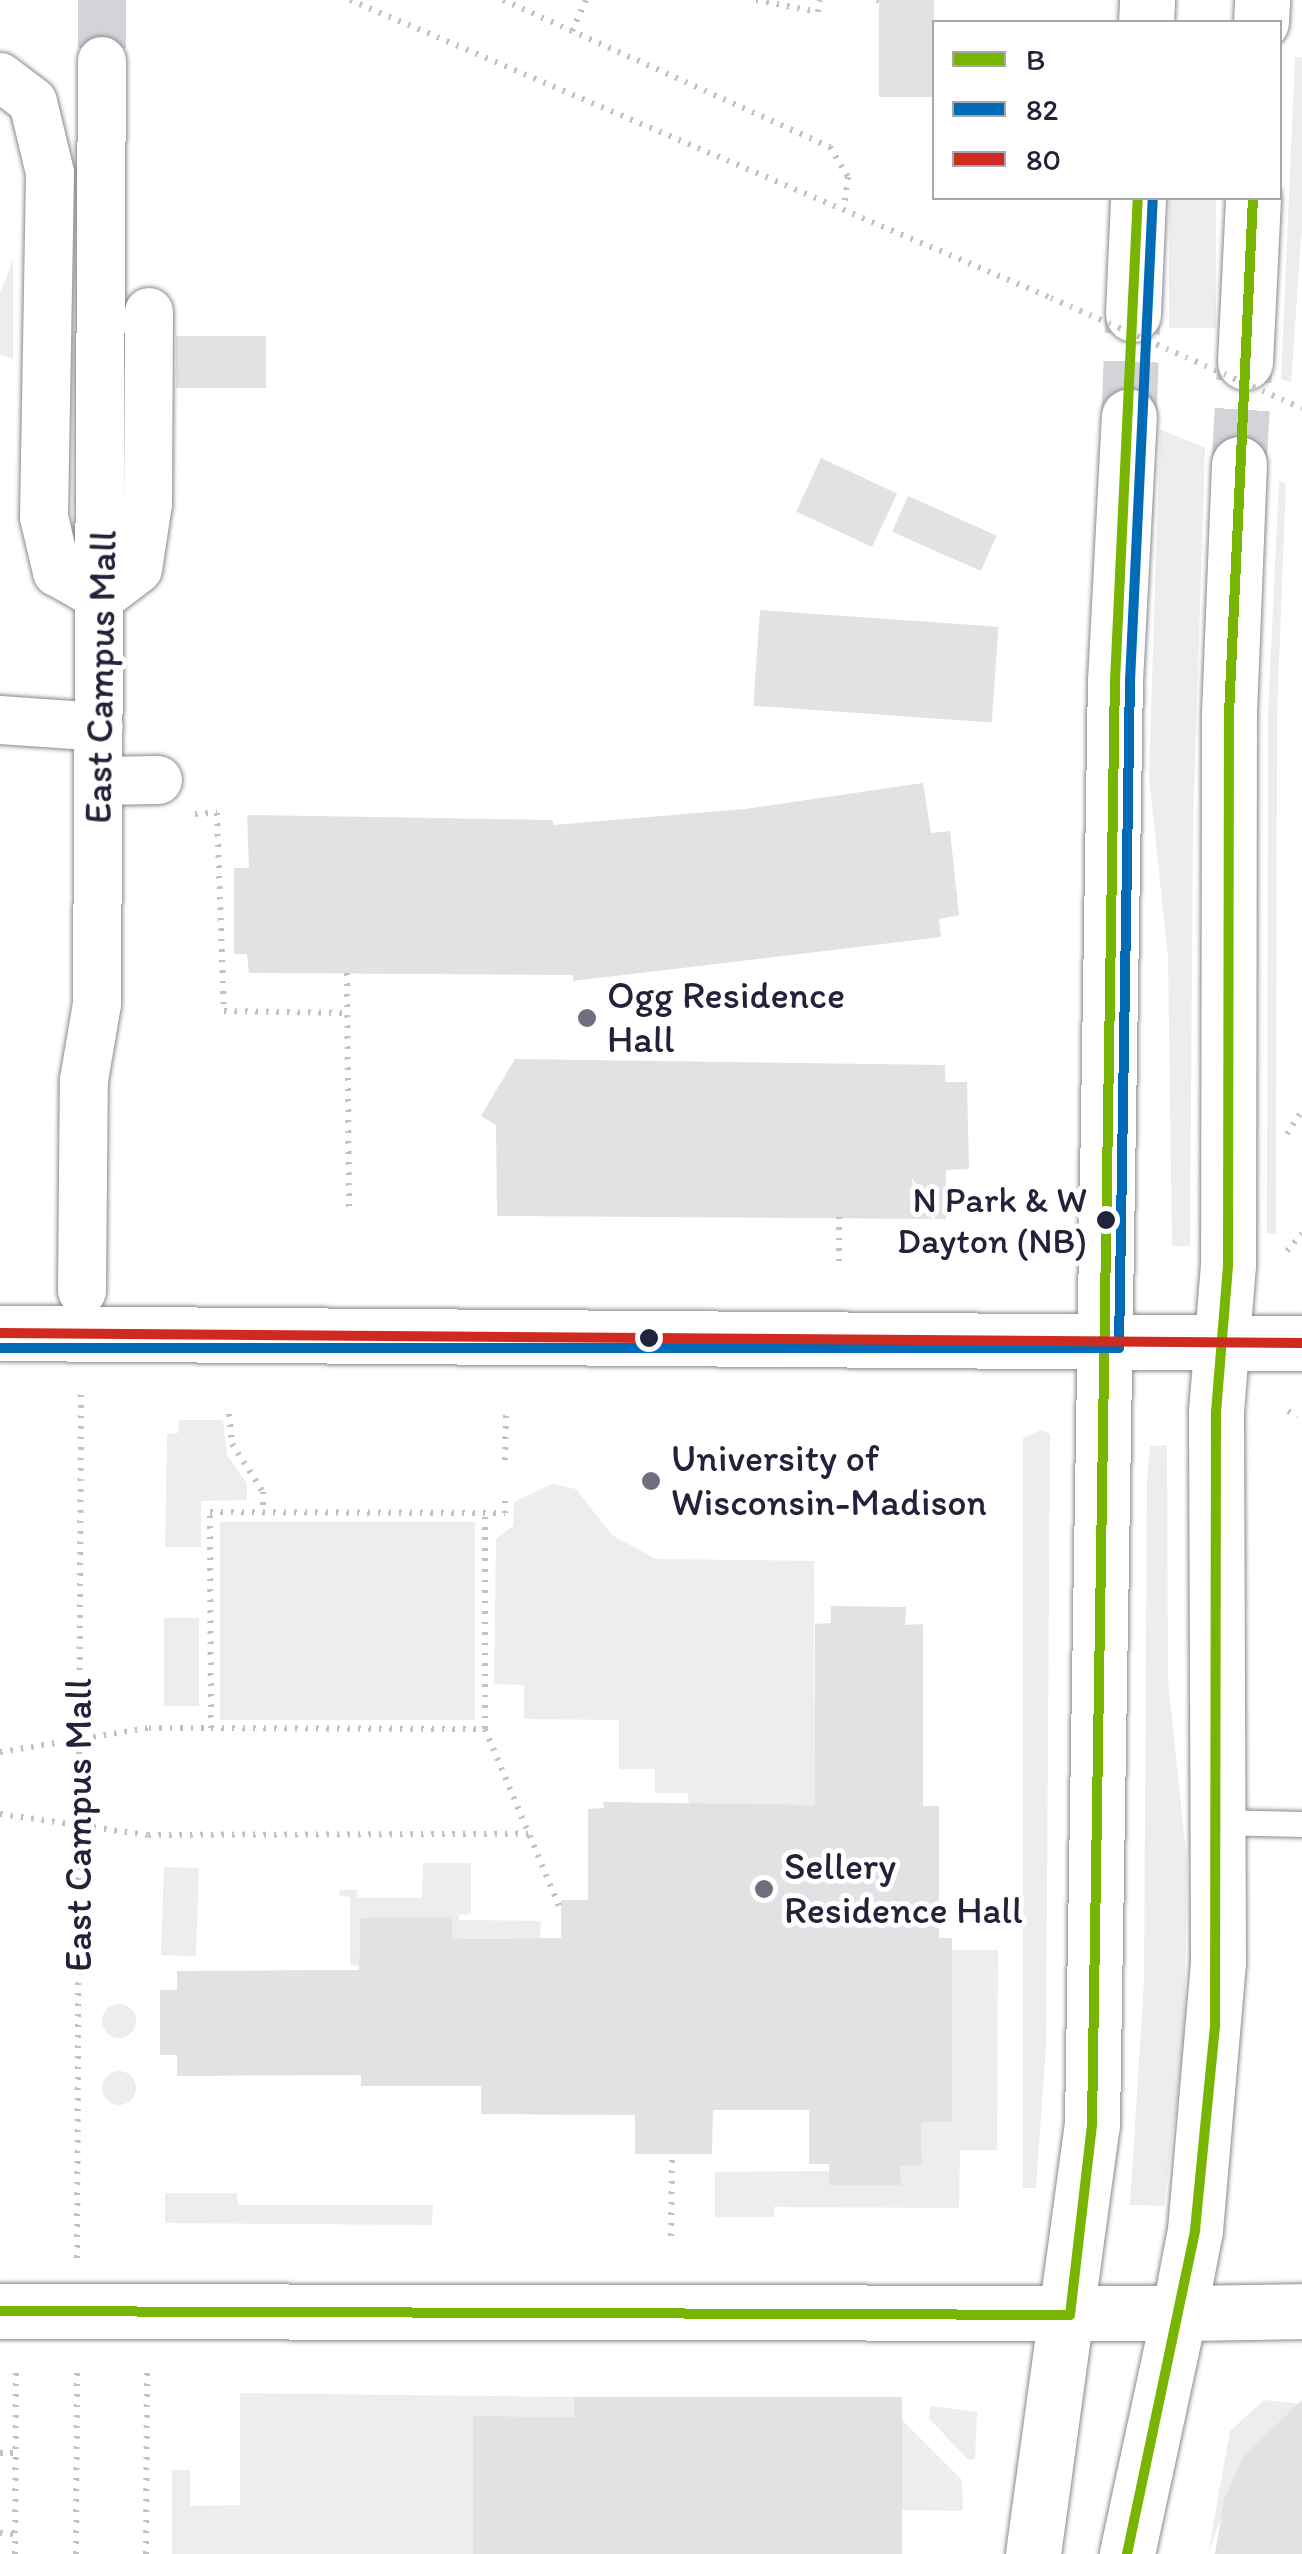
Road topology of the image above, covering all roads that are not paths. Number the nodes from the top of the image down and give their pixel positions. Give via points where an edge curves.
1 (102, 61) tunnel mouth
2 (0, 77) edge
3 (1138, 200) edge
4 (1253, 200) edge
5 (150, 312) dead end
6 (1133, 314) tunnel mouth
7 (1245, 362) tunnel mouth
8 (1129, 416) tunnel mouth
9 (1240, 464) tunnel mouth
10 (101, 597) junction
11 (0, 720) edge
12 (99, 726) junction
13 (98, 782) junction
14 (168, 797) road end
15 (82, 1291) dead end
16 (0, 1333) edge
17 (1108, 1338) junction
18 (1219, 1343) junction
19 (1302, 1343) edge
20 (1217, 1822) junction
21 (1302, 1824) edge
22 (1302, 2311) edge
23 (0, 2312) edge
24 (1179, 2313) junction
25 (1070, 2314) junction
26 (1033, 2554) edge
27 (1127, 2554) edge

1 - 10 street, East Campus Mall
2 - 10 street via 32,102 50,173 44,516 56,572
3 - 6 main road
4 - 7 main road
5 - 10 street via 148,504 138,569
8 - 17 main road via 1115,682
9 - 18 main road via 1229,714 1228,1265
10 - 12 street, East Campus Mall
11 - 12 street
12 - 13 street, East Campus Mall
13 - 14 street
13 - 15 street, East Campus Mall via 98,1004 84,1080
16 - 17 main road
17 - 18 main road
17 - 25 main road via 1092,2124
18 - 19 main road
18 - 20 main road
20 - 21 lane
20 - 24 main road via 1213,2056
22 - 24 main road
23 - 25 main road
24 - 25 main road
24 - 27 main road
25 - 26 main road

